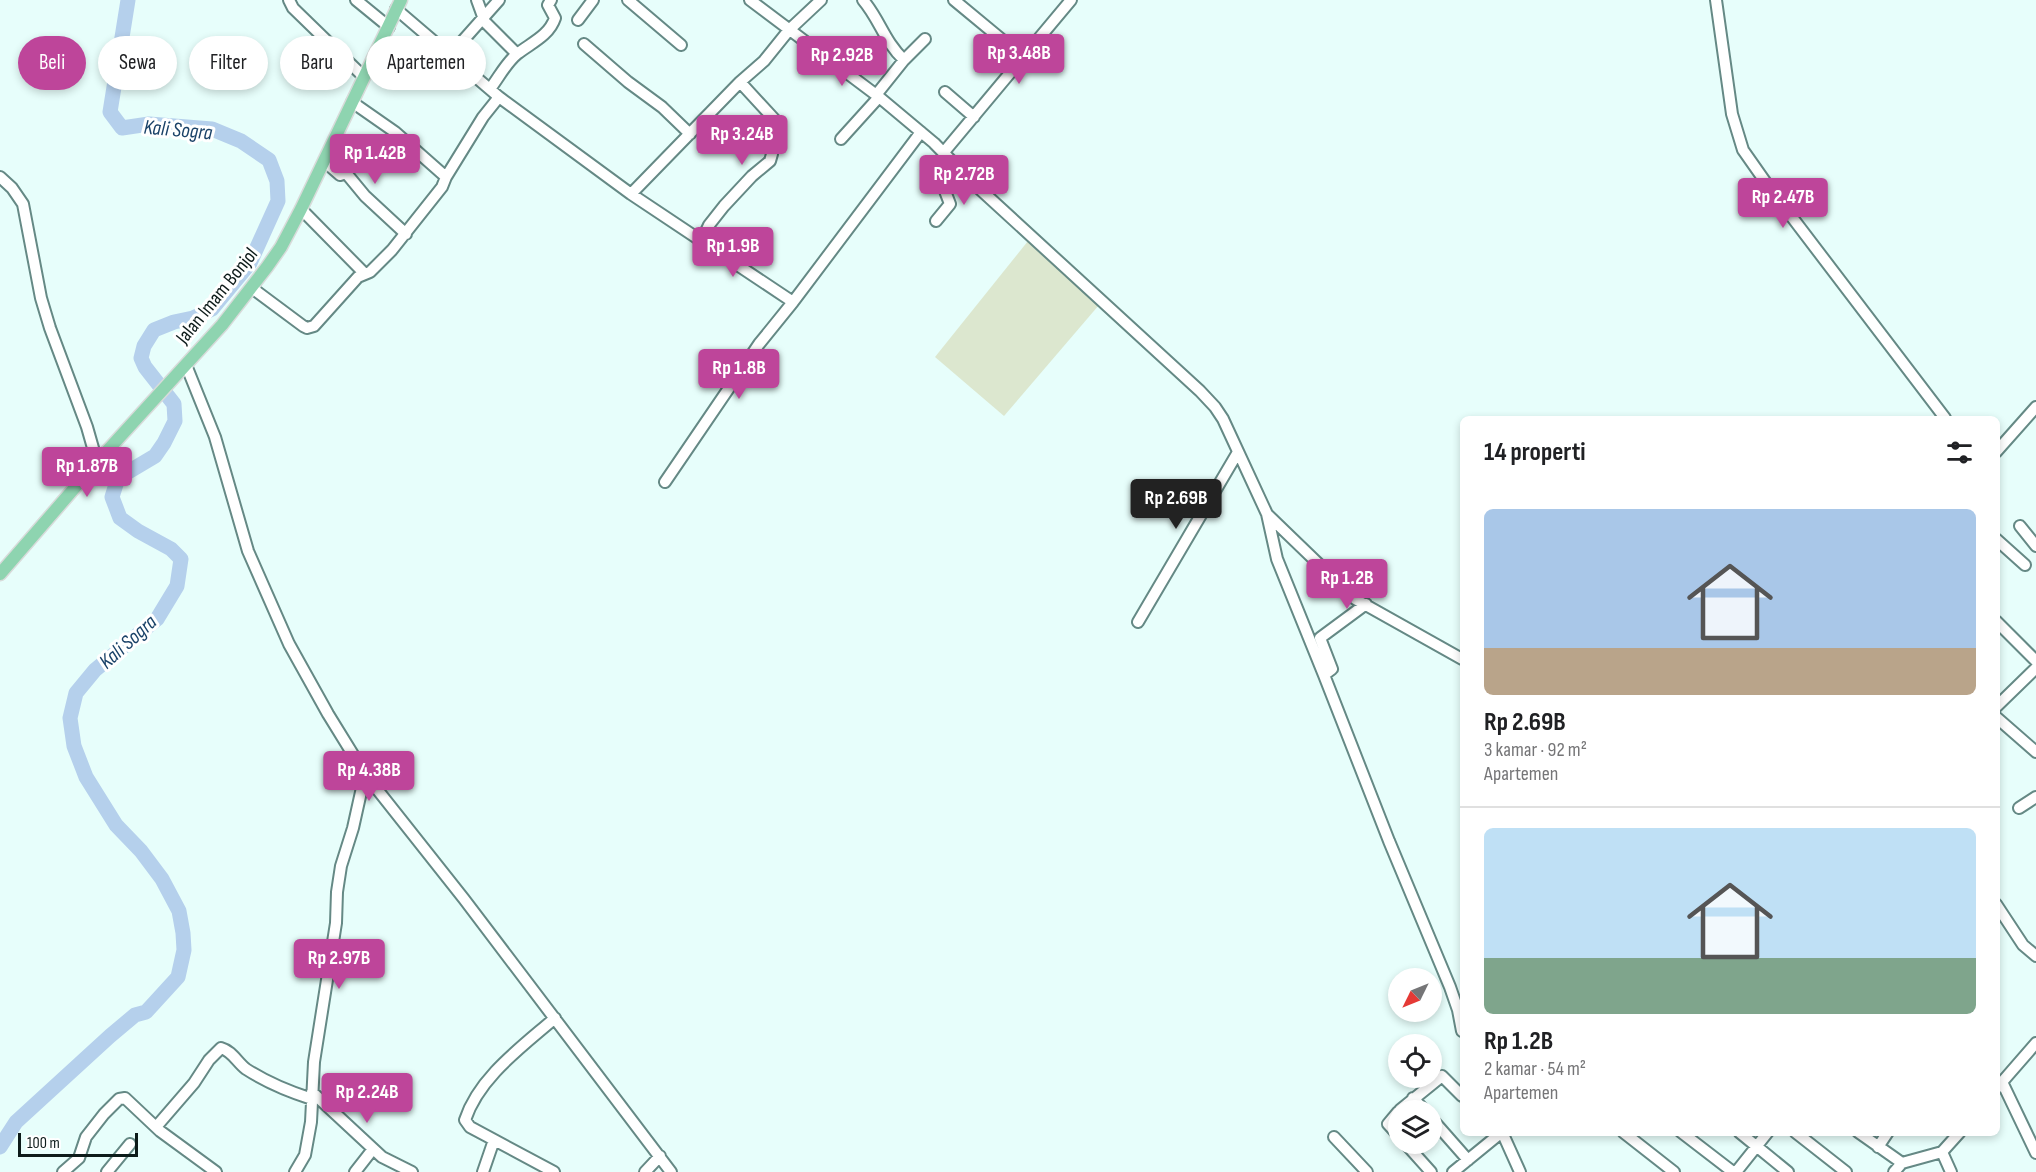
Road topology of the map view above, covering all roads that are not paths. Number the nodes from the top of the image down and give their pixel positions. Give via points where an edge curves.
1 (289, 0) edge
2 (356, 0) edge
3 (477, 0) edge
4 (499, 0) edge
5 (550, 0) edge
6 (593, 0) edge
7 (628, 0) edge
8 (750, 0) edge
9 (821, 0) edge
10 (863, 0) edge
11 (954, 0) edge
12 (1071, 0) edge
13 (1716, 0) edge
14 (399, 5) edge
15 (483, 18) junction
16 (578, 21) dead end
17 (388, 27) junction
18 (789, 30) junction
19 (432, 36) edge
20 (467, 36) edge
21 (925, 39) dead end
22 (584, 44) dead end
23 (681, 45) dead end
24 (517, 54) junction
25 (1024, 58) junction
26 (904, 60) junction
27 (364, 77) junction
28 (740, 82) junction
29 (486, 85) edge
30 (490, 89) junction
31 (945, 92) dead end
32 (878, 96) junction
33 (499, 97) junction
34 (352, 102) junction
35 (974, 117) junction
36 (921, 132) junction
37 (690, 134) junction
38 (841, 139) dead end
39 (947, 155) junction
40 (324, 161) junction
41 (962, 170) junction
42 (0, 177) edge
43 (446, 177) junction
44 (631, 194) junction
45 (301, 209) junction
46 (936, 221) dead end
47 (406, 234) junction
48 (702, 240) junction
49 (365, 274) junction
50 (252, 288) junction
51 (793, 302) junction
52 (186, 365) junction
53 (2035, 411) edge
54 (1943, 416) edge
55 (2000, 448) edge
56 (1238, 452) junction
57 (97, 462) junction
58 (664, 482) dead end
59 (1267, 514) junction
60 (2020, 526) dead end
61 (2000, 543) edge
62 (2036, 546) edge
63 (2025, 565) dead end
64 (0, 574) edge
65 (1365, 604) junction
66 (1138, 622) dead end
67 (2000, 625) edge
68 (1460, 658) edge
69 (2036, 661) edge
70 (2036, 668) edge
71 (1324, 675) junction
72 (2000, 712) edge
73 (2000, 719) edge
74 (2036, 752) edge
75 (365, 774) junction
76 (378, 790) junction
77 (360, 797) junction
78 (2036, 797) edge
79 (2019, 808) dead end
80 (2000, 910) edge
81 (2036, 956) edge
82 (1460, 1008) edge
83 (555, 1017) junction
84 (2036, 1043) edge
85 (2000, 1085) edge
86 (1460, 1094) edge
87 (312, 1095) junction
88 (1413, 1098) edge
89 (156, 1127) junction
90 (1442, 1130) edge
91 (1496, 1136) edge
92 (1502, 1136) edge
93 (1628, 1136) edge
94 (1686, 1136) edge
95 (1744, 1136) edge
96 (1765, 1136) edge
97 (1800, 1136) edge
98 (1863, 1136) edge
99 (1885, 1136) edge
100 (1956, 1136) edge
101 (1334, 1137) dead end
102 (494, 1140) junction
103 (130, 1143) dead end
104 (1756, 1147) junction
105 (1878, 1147) junction
106 (373, 1149) junction
107 (1942, 1152) junction
108 (2036, 1153) edge
109 (1415, 1154) edge
110 (660, 1156) junction
111 (1468, 1160) junction
112 (1898, 1168) edge
113 (63, 1172) edge
114 (106, 1172) edge
115 (216, 1172) edge
116 (296, 1172) edge
117 (355, 1172) edge
118 (412, 1172) edge
119 (483, 1172) edge
120 (552, 1172) edge
121 (645, 1172) edge
122 (671, 1172) edge
123 (1367, 1172) edge
124 (1431, 1172) edge
125 (1453, 1172) edge
126 (1520, 1172) edge
127 (1674, 1172) edge
128 (1735, 1172) edge
129 (1788, 1172) edge
130 (1845, 1172) edge
131 (1951, 1172) edge

1 - 27 street
2 - 17 street
3 - 15 street
4 - 15 street
5 - 24 street via 553,24
6 - 16 street
7 - 23 street
8 - 18 street
9 - 18 street
10 - 26 street via 888,42
11 - 25 street
12 - 25 street
13 - 54 street via 1732,114 1743,150
14 - 17 main road, Jalan Imam Bonjol
14 - 19 street
15 - 20 street
15 - 24 street
17 - 27 main road, Jalan Imam Bonjol
18 - 28 street via 764,61
18 - 32 street
21 - 26 street
22 - 37 street
24 - 30 street
25 - 35 street
26 - 32 street
27 - 34 main road, Jalan Imam Bonjol
28 - 37 street
28 - 48 street via 775,120 770,136 772,156 724,206
29 - 30 street
30 - 33 street
31 - 35 street
32 - 36 street
32 - 38 street
33 - 43 street
33 - 44 street
34 - 40 main road, Jalan Imam Bonjol
34 - 43 street via 395,132
35 - 39 street
36 - 39 street
36 - 51 street
37 - 44 street
39 - 41 street
40 - 45 main road, Jalan Imam Bonjol
40 - 47 street via 340,175 346,173
41 - 46 street via 945,191 950,204
41 - 56 street via 1215,407
42 - 57 street via 23,204 41,298
43 - 47 street
44 - 48 street
45 - 49 street
45 - 50 main road, Jalan Imam Bonjol via 281,247
47 - 49 street
48 - 51 street
49 - 50 street via 311,327
50 - 52 main road, Jalan Imam Bonjol
51 - 58 street via 759,344
52 - 57 main road, Jalan Imam Bonjol
52 - 75 street via 215,437 248,551 276,616 307,678
53 - 55 street
56 - 59 street
56 - 66 street
57 - 64 main road, Jalan Imam Bonjol
59 - 65 street via 1345,591
59 - 71 street via 1277,559
60 - 62 street
61 - 63 street
65 - 68 street
65 - 71 street via 1320,638 1332,669
67 - 69 street
70 - 72 street
71 - 82 street
73 - 74 street
75 - 76 street
75 - 77 street
76 - 77 street
76 - 83 street
77 - 87 street via 340,866
78 - 79 street
80 - 81 street
83 - 102 street via 505,1064 479,1093 468,1113 468,1126
83 - 110 street
84 - 85 street
85 - 108 street
86 - 88 street via 1442,1076
87 - 89 street via 290,1092 248,1070 228,1050 220,1048
87 - 106 street
87 - 116 street via 308,1143
89 - 113 street via 128,1099 120,1099 86,1137 79,1158
89 - 115 street
90 - 111 street
91 - 111 street
92 - 126 street
93 - 127 street
94 - 128 street
95 - 104 street
96 - 104 street
97 - 130 street
98 - 105 street
99 - 105 street
100 - 107 street
101 - 123 street
102 - 119 street
102 - 120 street
103 - 114 street
104 - 128 street
104 - 129 street
105 - 112 street
106 - 117 street
106 - 118 street
107 - 112 street
107 - 131 street
109 - 124 street
110 - 121 street
110 - 122 street
111 - 125 street

